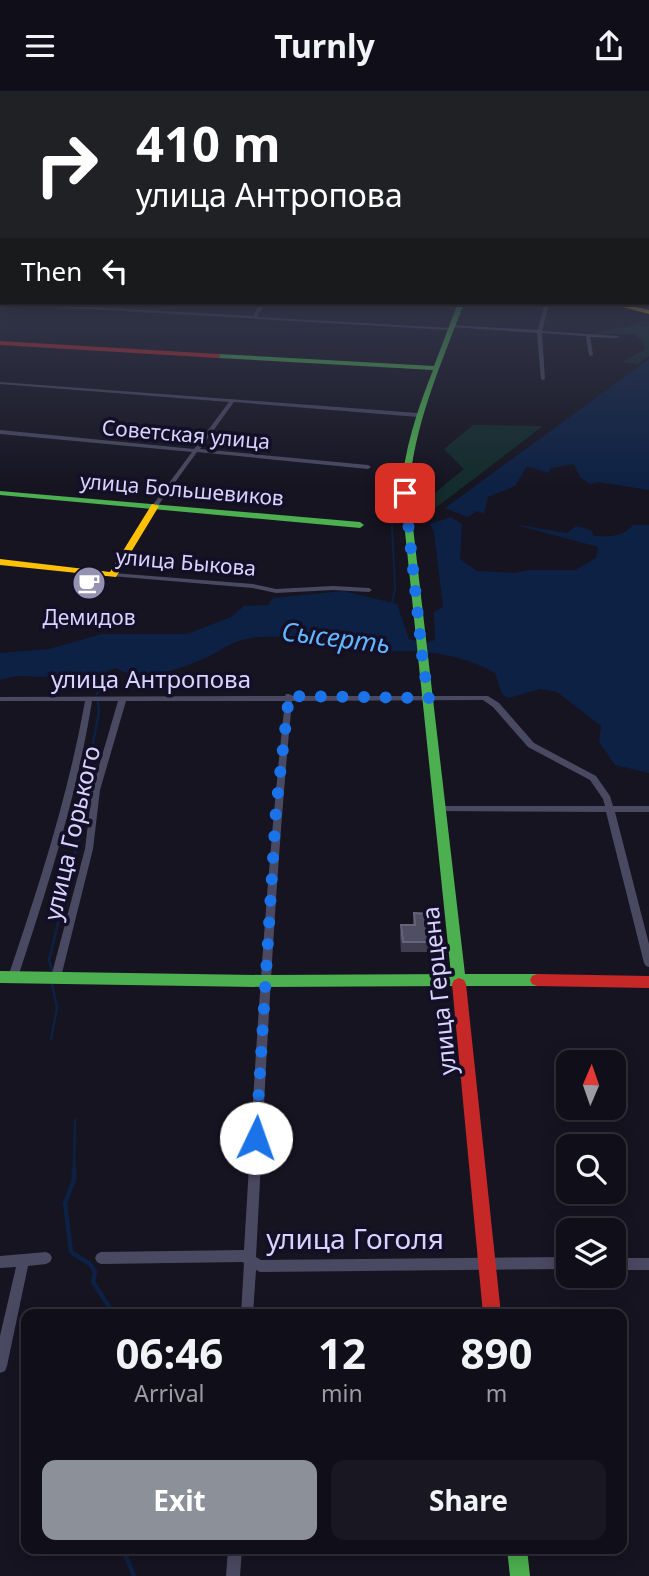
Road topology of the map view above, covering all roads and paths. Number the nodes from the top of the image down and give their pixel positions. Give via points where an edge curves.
1 (110, 349) edge
2 (442, 349) edge
3 (538, 349) edge
4 (590, 349) edge
5 (591, 355) dead end
6 (435, 368) junction
7 (543, 379) dead end
8 (0, 383) edge
9 (232, 402) junction
10 (418, 415) junction
11 (0, 432) edge
12 (195, 451) junction
13 (368, 467) dead end
14 (0, 493) edge
15 (155, 506) junction
16 (360, 525) dead end
17 (0, 562) edge
18 (113, 575) junction
19 (369, 590) dead end
20 (289, 696) junction
21 (89, 698) junction
22 (122, 698) junction
23 (429, 698) junction
24 (485, 698) joint
25 (0, 699) edge
26 (610, 808) junction
27 (442, 809) junction
28 (649, 809) edge
29 (649, 963) edge
30 (7, 977) edge
31 (56, 977) junction
32 (458, 978) junction
33 (264, 981) junction
34 (649, 982) edge
35 (47, 1258) dead end
36 (101, 1258) dead end
37 (23, 1261) junction
38 (0, 1262) edge
39 (250, 1262) junction
40 (487, 1262) junction
41 (556, 1263) edge
42 (626, 1264) edge
43 (649, 1264) edge
44 (247, 1309) edge
45 (492, 1309) edge
46 (0, 1366) edge
47 (234, 1554) edge
48 (518, 1554) edge
49 (233, 1576) edge
50 (520, 1576) edge

1 - 6 main road
2 - 6 main road, улица Герцена
3 - 7 street
4 - 5 street
6 - 10 main road, улица Герцена
8 - 9 street
9 - 10 street
9 - 12 street
10 - 23 main road, улица Герцена via 404,470
11 - 12 street, Советская улица
12 - 13 street, Советская улица
12 - 15 street
14 - 15 main road, улица Большевиков
15 - 16 main road, улица Большевиков
15 - 18 main road
17 - 18 main road, улица Быкова
18 - 19 street, улица Быкова via 276,591
20 - 22 street, улица Антропова
20 - 23 street, улица Антропова
20 - 33 street
21 - 22 street, улица Антропова
21 - 25 street, улица Антропова
21 - 30 street, улица Горького via 82,748 48,874
22 - 31 street, улица Горького via 96,790 89,849
23 - 24 street
23 - 27 main road, улица Герцена
24 - 26 street via 531,745 593,778
26 - 27 street
26 - 28 street
26 - 29 street
27 - 32 main road, улица Герцена
30 - 31 main road
31 - 33 main road
32 - 33 main road
32 - 34 main road
32 - 40 main road, улица Герцена
33 - 39 street
35 - 37 street
36 - 39 street, улица Гоголя via 243,1257
37 - 38 street
37 - 46 street
39 - 40 street, улица Гоголя via 260,1266
39 - 44 street
40 - 41 street, улица Гоголя
40 - 45 main road, улица Герцена
42 - 43 street
47 - 49 street
48 - 50 main road

